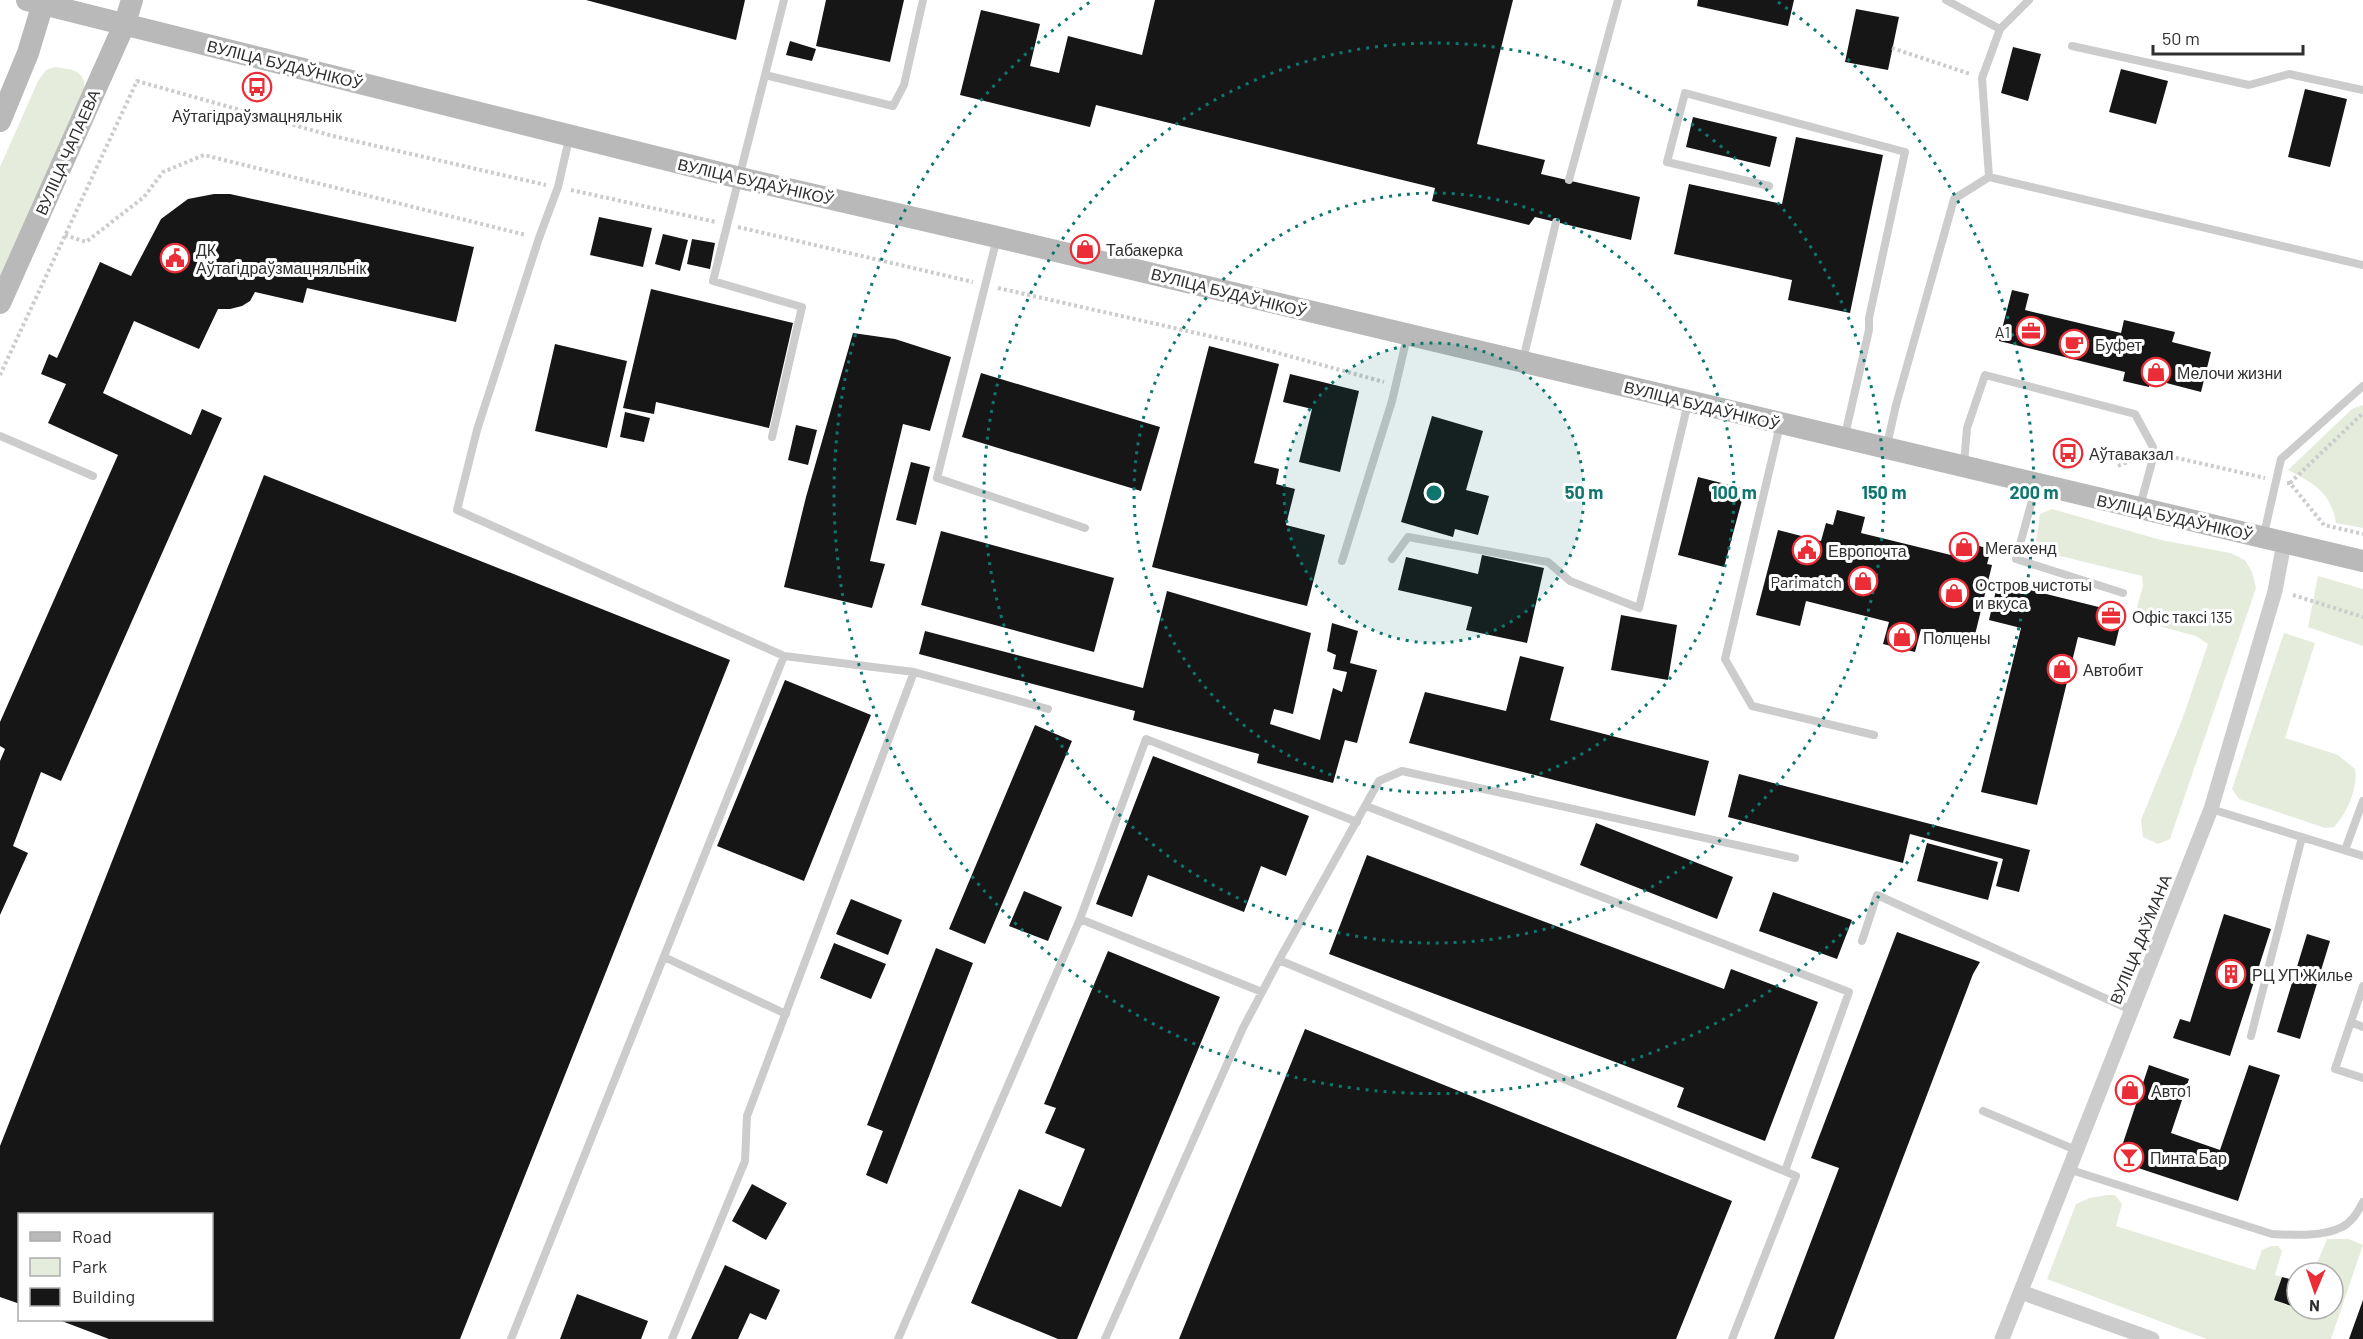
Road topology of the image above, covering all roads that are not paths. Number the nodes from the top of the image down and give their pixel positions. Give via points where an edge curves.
1 (132, 0) edge
2 (784, 0) edge
3 (923, 0) edge
4 (1618, 0) edge
5 (1946, 0) edge
6 (2028, 0) edge
7 (38, 2) edge
8 (124, 23) junction
9 (2000, 28) junction
10 (2072, 46) dead end
11 (765, 75) junction
12 (2363, 90) edge
13 (0, 121) edge
14 (570, 135) junction
15 (1989, 177) junction
16 (740, 178) junction
17 (1569, 180) dead end
18 (1769, 186) dead end
19 (1556, 222) dead end
20 (997, 237) junction
21 (2363, 265) edge
22 (0, 303) edge
23 (1407, 335) junction
24 (1523, 362) junction
25 (2363, 386) edge
26 (1688, 402) junction
27 (1780, 424) junction
28 (0, 436) edge
29 (772, 437) dead end
30 (1844, 439) junction
31 (1886, 449) junction
32 (1964, 467) junction
33 (93, 476) dead end
34 (2037, 484) junction
35 (2139, 508) junction
36 (1085, 528) dead end
37 (2274, 540) junction
38 (1392, 559) dead end
39 (1342, 561) dead end
40 (2363, 561) edge
41 (2123, 593) dead end
42 (784, 656) junction
43 (914, 672) junction
44 (1048, 709) dead end
45 (1874, 735) dead end
46 (2363, 801) edge
47 (1366, 806) junction
48 (2211, 809) junction
49 (1357, 822) junction
50 (2302, 837) junction
51 (2345, 850) junction
52 (2363, 856) edge
53 (1795, 858) dead end
54 (1080, 919) junction
55 (1862, 941) dead end
56 (664, 957) junction
57 (1279, 960) junction
58 (2363, 986) edge
59 (1262, 992) junction
60 (2131, 1011) junction
61 (786, 1014) junction
62 (2350, 1023) junction
63 (2363, 1027) edge
64 (2251, 1036) dead end
65 (2363, 1078) edge
66 (1983, 1111) dead end
67 (2076, 1150) junction
68 (2068, 1169) junction
69 (1785, 1171) junction
70 (2363, 1202) edge
71 (2021, 1292) junction
72 (511, 1339) edge
73 (672, 1339) edge
74 (898, 1339) edge
75 (1104, 1339) edge
76 (1732, 1339) edge
77 (2002, 1339) edge
78 (2152, 1339) edge

1 - 8 main road, ВУЛІЦА ЧАПАЕВА
2 - 11 lane
3 - 11 lane via 904,85 893,106
4 - 17 lane
5 - 9 lane
6 - 9 lane
7 - 8 main road, ВУЛІЦА БУДАЎНІКОЎ
7 - 13 main road via 28,53
8 - 14 main road, ВУЛІЦА БУДАЎНІКОЎ
8 - 22 main road, ВУЛІЦА ЧАПАЕВА
9 - 15 lane via 1982,78
10 - 12 lane via 2249,85 2289,74
11 - 16 lane
14 - 16 main road, ВУЛІЦА БУДАЎНІКОЎ
14 - 42 lane via 558,187 477,430 457,510
15 - 21 lane
15 - 31 lane via 1954,199
16 - 20 main road, ВУЛІЦА БУДАЎНІКОЎ
16 - 29 lane via 713,281 802,307
18 - 30 lane via 1667,162 1685,93 1905,152
19 - 24 lane
20 - 23 main road, ВУЛІЦА БУДАЎНІКОЎ
20 - 36 lane via 937,478
23 - 24 main road, ВУЛІЦА БУДАЎНІКОЎ
23 - 39 lane via 1396,385
24 - 26 main road, ВУЛІЦА БУДАЎНІКОЎ
25 - 37 lane via 2281,459 2276,481
26 - 27 main road, ВУЛІЦА БУДАЎНІКОЎ
26 - 38 lane via 1639,608 1570,581 1548,562 1408,537
27 - 30 main road, ВУЛІЦА БУДАЎНІКОЎ
27 - 45 lane via 1725,659 1752,706
28 - 33 lane
30 - 31 main road, ВУЛІЦА БУДАЎНІКОЎ
31 - 32 main road, ВУЛІЦА БУДАЎНІКОЎ
32 - 34 main road, ВУЛІЦА БУДАЎНІКОЎ
32 - 35 lane via 1967,428 1985,375 2135,414 2153,447
34 - 35 main road, ВУЛІЦА БУДАЎНІКОЎ
34 - 41 lane via 2016,559
35 - 37 main road, ВУЛІЦА БУДАЎНІКОЎ
37 - 40 main road, ВУЛІЦА БУДАЎНІКОЎ
37 - 48 street, ВУЛІЦА ДАЎМАНА via 2275,591
42 - 43 lane
42 - 56 lane
43 - 44 lane
43 - 61 lane
46 - 51 lane
47 - 49 lane
47 - 53 lane via 1380,781 1402,771
47 - 69 lane via 1849,992
48 - 50 lane
48 - 60 street, ВУЛІЦА ДАЎМАНА
49 - 54 lane via 1146,739
49 - 57 lane
50 - 51 lane
50 - 64 lane
51 - 52 lane
54 - 59 lane
54 - 74 lane
55 - 60 lane via 1877,895
56 - 61 lane
56 - 72 lane
57 - 59 lane
57 - 69 lane
58 - 62 lane
59 - 75 lane
60 - 67 street, ВУЛІЦА ДАЎМАНА
61 - 73 lane via 747,1116 746,1161
62 - 63 lane
62 - 65 lane via 2335,1069
66 - 67 lane
67 - 68 street, ВУЛІЦА ДАЎМАНА
68 - 70 lane via 2272,1234 2344,1227
68 - 71 street, ВУЛІЦА ДАЎМАНА
69 - 76 lane via 1796,1176
71 - 77 street, ВУЛІЦА ДАЎМАНА
71 - 78 street

